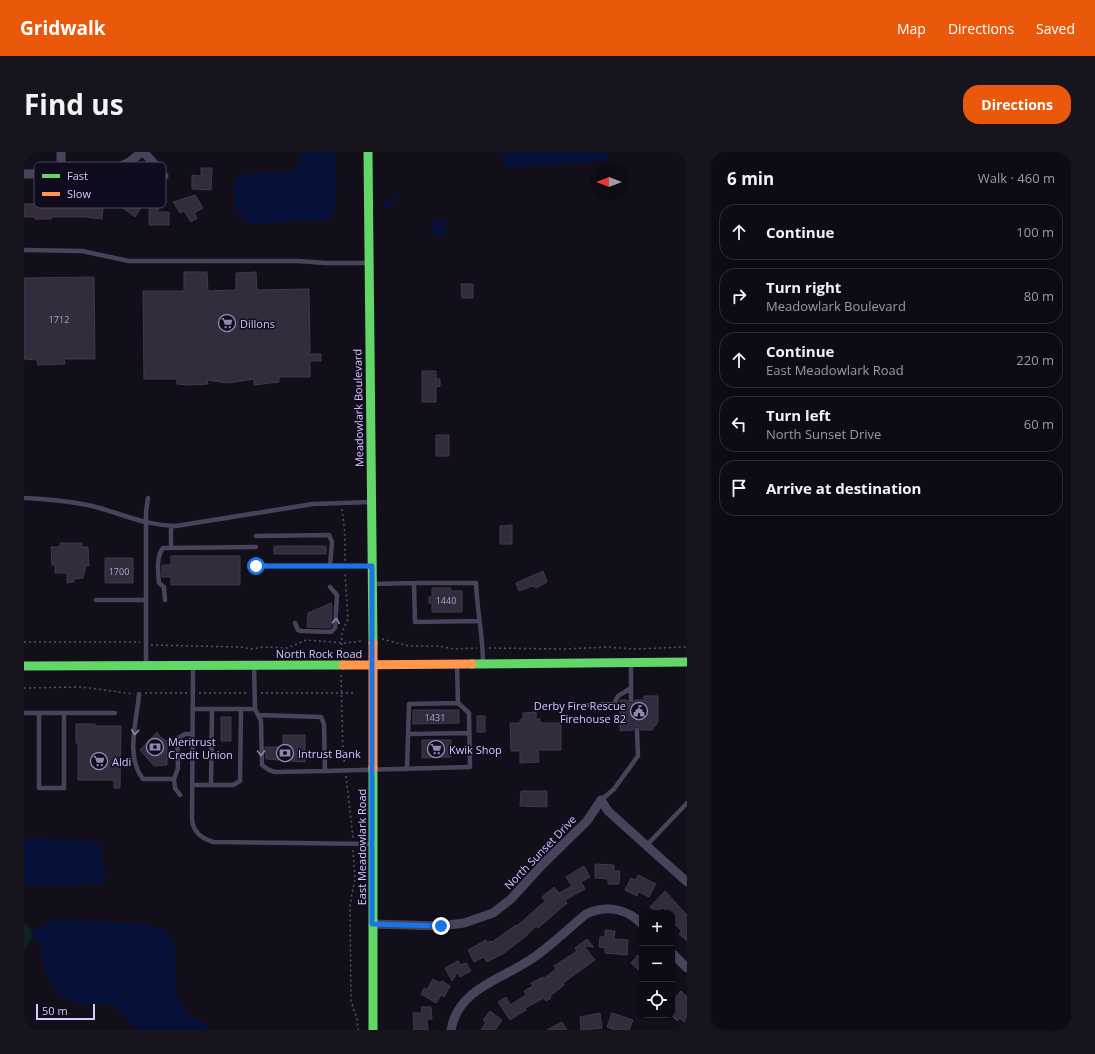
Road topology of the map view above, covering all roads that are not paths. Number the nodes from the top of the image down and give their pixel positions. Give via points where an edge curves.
1 (143, 152) edge
2 (368, 152) edge
3 (129, 162) edge
4 (152, 162) edge
5 (24, 250) edge
6 (369, 263) junction
7 (24, 498) edge
8 (148, 498) dead end
9 (371, 502) junction
10 (146, 523) junction
11 (171, 526) junction
12 (256, 536) dead end
13 (256, 547) dead end
14 (171, 548) junction
15 (256, 566) dead end
16 (330, 566) junction
17 (372, 566) junction
18 (414, 583) junction
19 (372, 584) junction
20 (330, 587) dead end
21 (96, 600) dead end
22 (145, 600) junction
23 (164, 600) dead end
24 (479, 621) junction
25 (295, 623) dead end
26 (631, 662) junction
27 (687, 662) edge
28 (458, 664) junction
29 (484, 664) junction
30 (373, 665) junction
31 (24, 666) edge
32 (146, 666) junction
33 (193, 666) junction
34 (254, 666) junction
35 (631, 688) junction
36 (140, 694) dead end
37 (631, 700) dead end
38 (458, 703) junction
39 (573, 706) dead end
40 (193, 709) junction
41 (212, 709) junction
42 (241, 709) junction
43 (255, 709) junction
44 (24, 713) edge
45 (39, 713) junction
46 (64, 713) junction
47 (115, 713) dead end
48 (258, 715) junction
49 (637, 730) dead end
50 (469, 733) junction
51 (192, 734) junction
52 (408, 734) junction
53 (407, 769) junction
54 (373, 770) junction
55 (325, 771) junction
56 (174, 779) junction
57 (192, 785) junction
58 (211, 785) junction
59 (180, 795) dead end
60 (601, 800) junction
61 (687, 803) edge
62 (373, 844) junction
63 (647, 845) junction
64 (687, 882) edge
65 (639, 921) edge
66 (372, 924) junction
67 (675, 956) edge
68 (687, 968) edge
69 (373, 1030) edge
70 (451, 1030) edge

1 - 3 street
1 - 4 street
2 - 6 main road, Meadowlark Boulevard
5 - 6 lane via 82,251 129,261
6 - 9 main road, Meadowlark Boulevard
7 - 10 lane via 92,506
8 - 10 lane
9 - 11 lane via 313,504 194,525
9 - 17 main road, Meadowlark Boulevard
10 - 11 lane
10 - 22 lane
11 - 14 lane
12 - 16 lane via 329,536 332,542
13 - 14 lane
14 - 23 lane via 163,548 159,559 159,583 164,586
15 - 16 lane
16 - 17 lane
17 - 19 main road, Meadowlark Boulevard
18 - 19 lane
18 - 24 lane via 476,583
18 - 24 lane via 415,622
19 - 30 main road, Meadowlark Boulevard
25 -> 20 lane via 302,632 331,632 336,628 337,594
21 - 22 lane
22 - 32 lane
24 - 29 lane
26 - 27 main road, North Rock Road
26 - 29 main road, North Rock Road
26 - 35 lane
28 - 29 main road, North Rock Road
28 - 30 main road, North Rock Road
28 - 38 lane
30 - 34 main road, North Rock Road
30 - 54 main road, East Meadowlark Road
31 - 32 main road, North Rock Road
32 - 33 main road, North Rock Road
33 - 34 main road, North Rock Road
33 - 40 lane
34 - 43 lane
35 - 37 lane
35 - 39 lane via 618,696 614,704
36 -> 56 lane via 134,732 136,770 143,779
38 - 50 lane via 469,713
38 - 52 lane via 409,704
40 - 41 lane
40 - 51 lane
41 - 42 lane
41 - 58 lane
42 - 43 lane
42 - 58 lane via 240,781 233,785
43 - 48 lane
44 - 45 lane
45 - 46 lane
45 - 46 lane via 39,788 64,788
46 - 47 lane
48 -> 55 lane via 261,728 261,762 265,768 282,772
48 - 55 lane via 322,717
49 - 60 lane via 638,756 614,790
50 - 52 lane
50 - 53 lane via 470,767
51 - 56 lane via 185,734 177,739 178,768
51 - 57 lane
52 - 53 lane
53 - 54 lane
54 - 55 lane
54 - 62 main road, East Meadowlark Road
56 - 59 lane via 175,788
57 - 58 lane
57 - 62 lane via 193,825 197,834 213,842
60 - 63 street via 608,811
60 - 66 street, North Sunset Drive via 587,821 511,899 493,913 464,923 441,926
61 - 63 lane
62 - 66 main road, East Meadowlark Road
63 - 64 street
65 - 70 street via 629,913 614,909 594,910 586,914 522,966 486,984 470,996 458,1009
66 - 69 main road, East Meadowlark Road
67 - 68 street

